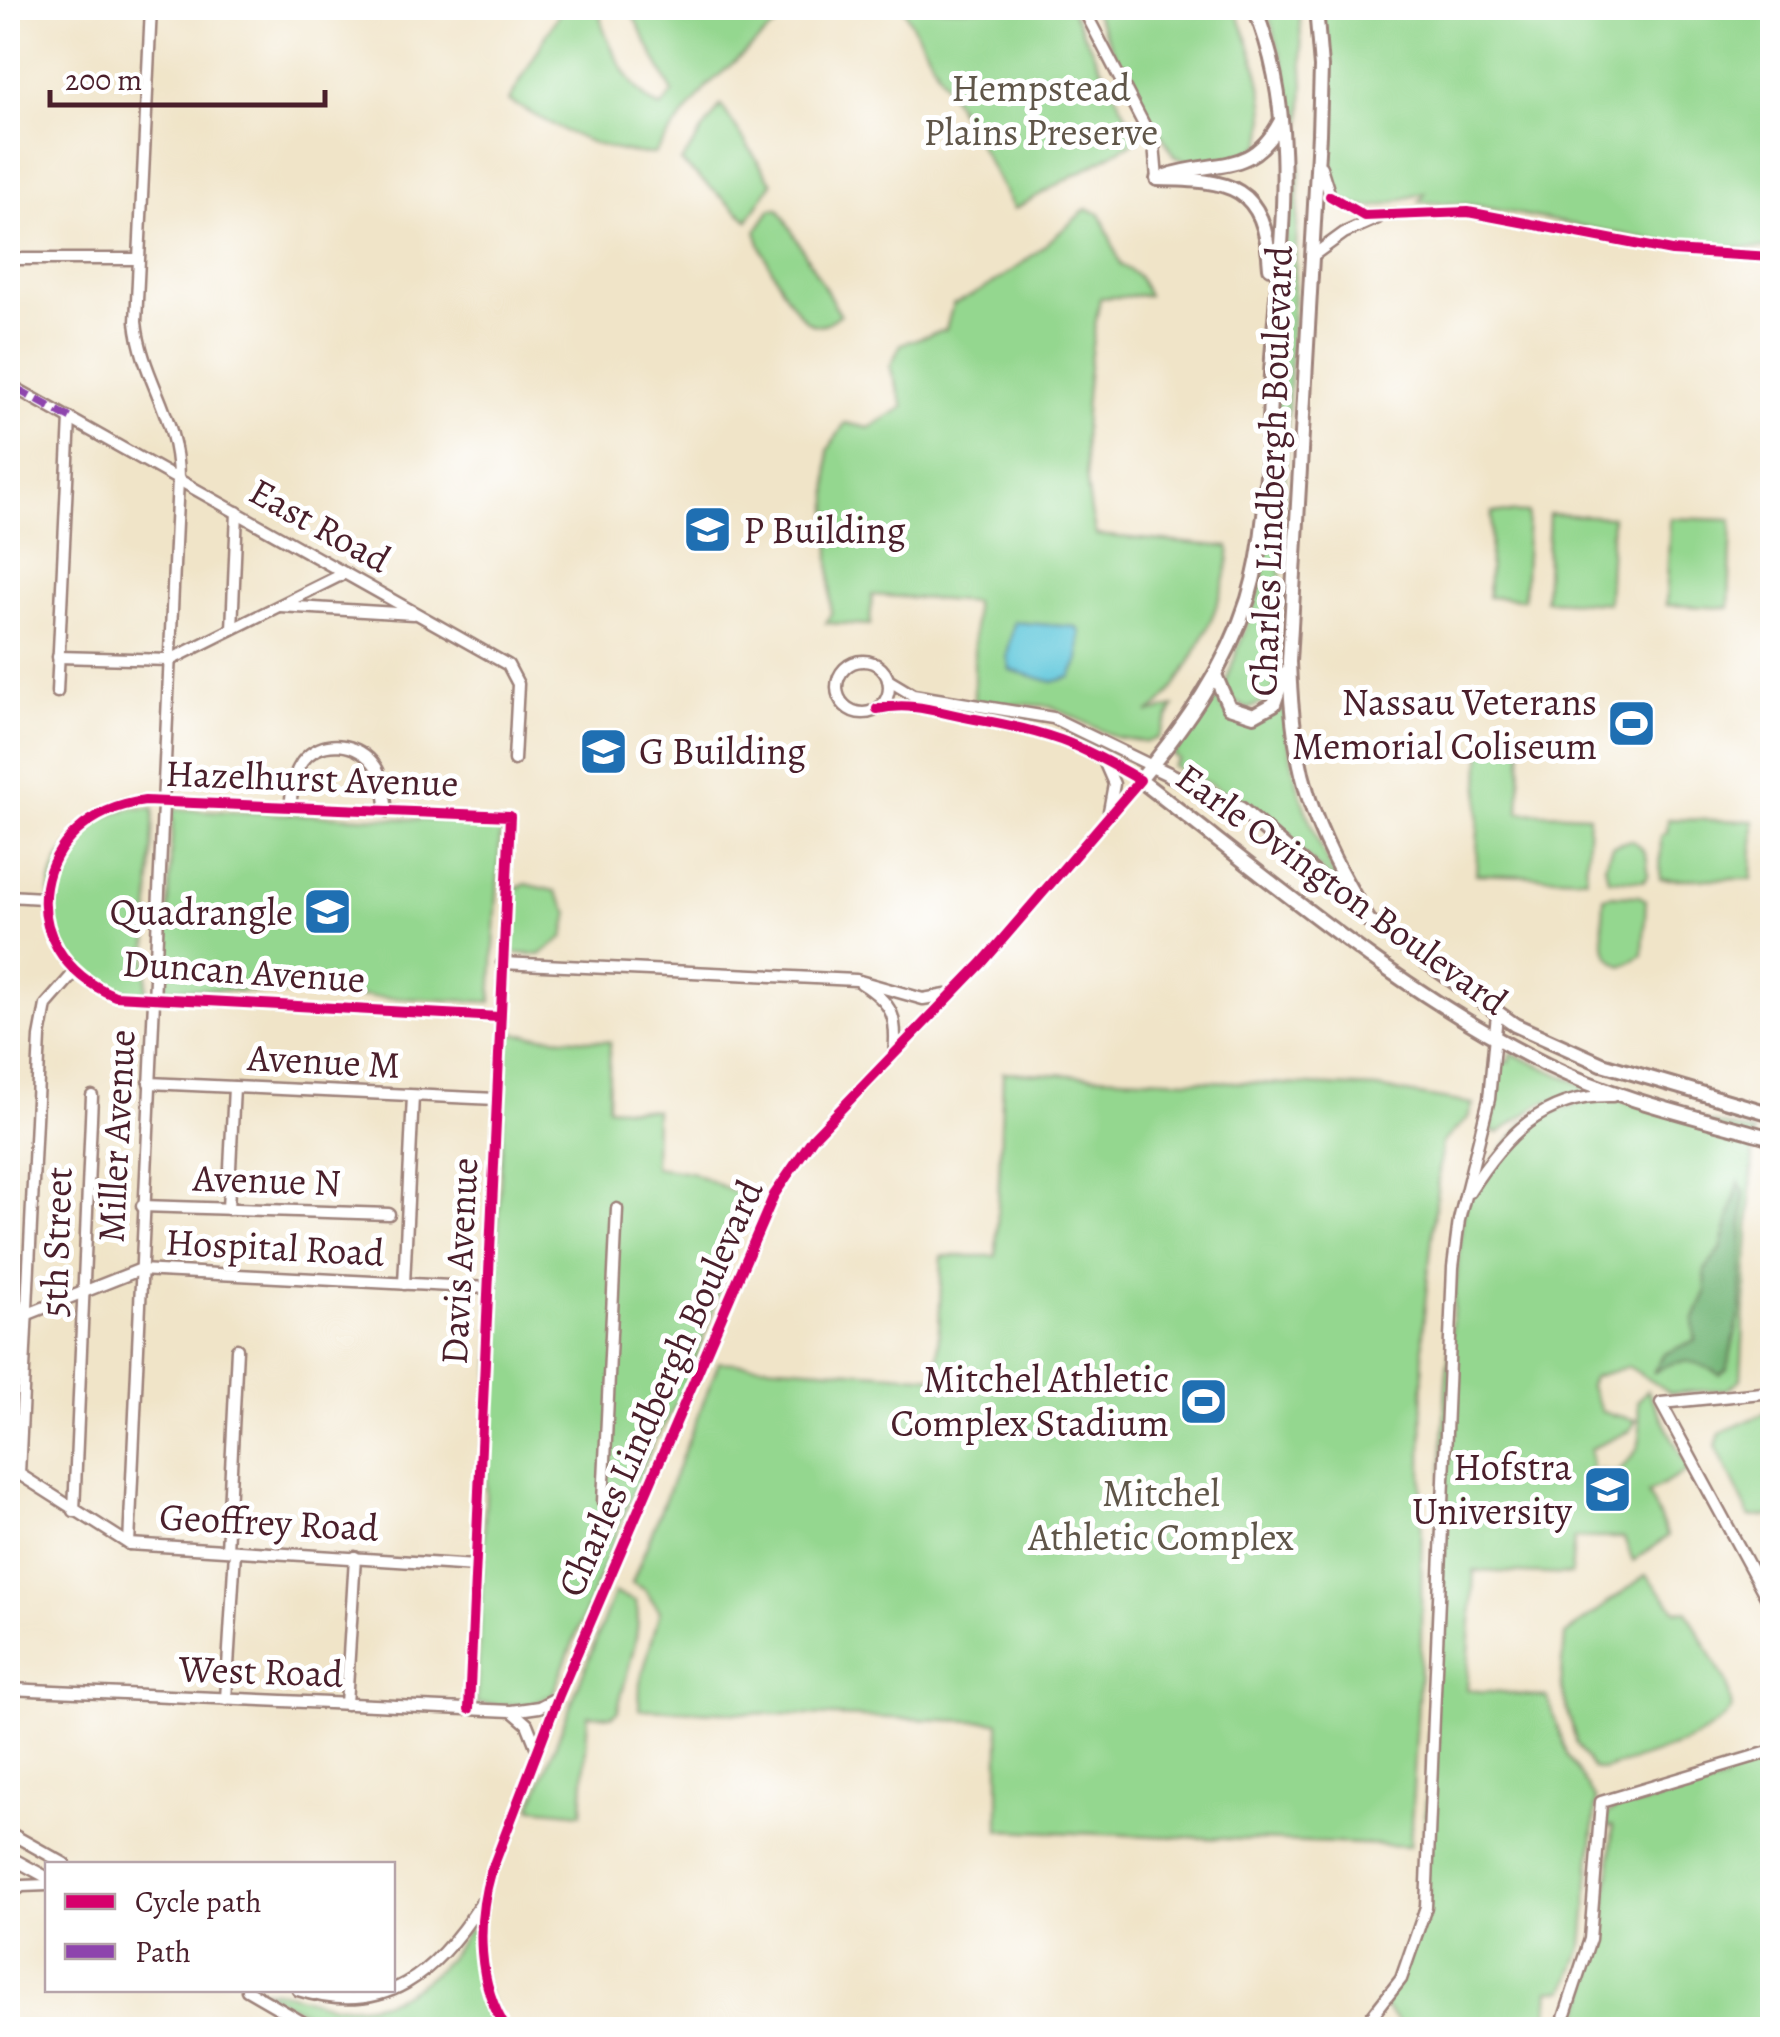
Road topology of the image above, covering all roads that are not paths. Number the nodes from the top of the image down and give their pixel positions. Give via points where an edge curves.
1 (151, 8) edge
2 (1082, 8) edge
3 (1254, 8) edge
4 (1316, 8) edge
5 (1281, 120) junction
6 (1320, 134) junction
7 (1157, 179) junction
8 (1383, 215) junction
9 (1772, 257) edge
10 (1310, 258) junction
11 (8, 259) edge
12 (138, 259) junction
13 (1275, 310) junction
14 (17, 389) dead end
15 (70, 418) junction
16 (178, 479) junction
17 (237, 512) junction
18 (344, 574) junction
19 (279, 606) junction
20 (416, 614) junction
21 (232, 629) junction
22 (58, 657) junction
23 (170, 660) junction
24 (1289, 662) junction
25 (1215, 675) junction
26 (888, 680) junction
27 (57, 692) dead end
28 (877, 709) junction
29 (1100, 756) junction
30 (514, 760) dead end
31 (1152, 766) junction
32 (1140, 780) junction
33 (163, 803) junction
34 (290, 808) junction
35 (387, 812) junction
36 (510, 816) joint
37 (1108, 816) junction
38 (8, 896) edge
39 (43, 898) junction
40 (1369, 921) junction
41 (502, 962) junction
42 (74, 973) junction
43 (856, 980) junction
44 (954, 994) junction
45 (154, 1000) junction
46 (1497, 1014) junction
47 (499, 1016) junction
48 (1496, 1038) junction
49 (894, 1056) junction
50 (149, 1083) junction
51 (234, 1087) junction
52 (92, 1096) dead end
53 (413, 1096) junction
54 (1624, 1096) junction
55 (496, 1099) junction
56 (1772, 1114) edge
57 (1772, 1138) edge
58 (1464, 1201) junction
59 (142, 1206) junction
60 (228, 1209) junction
61 (617, 1209) dead end
62 (390, 1214) dead end
63 (138, 1270) junction
64 (404, 1284) junction
65 (488, 1288) junction
66 (84, 1294) junction
67 (8, 1313) edge
68 (28, 1314) junction
69 (237, 1349) dead end
70 (1772, 1392) edge
71 (604, 1502) dead end
72 (74, 1511) junction
73 (128, 1544) junction
74 (231, 1550) junction
75 (355, 1558) junction
76 (476, 1566) junction
77 (1772, 1608) edge
78 (8, 1689) edge
79 (558, 1698) junction
80 (226, 1699) junction
81 (346, 1704) junction
82 (469, 1709) junction
83 (511, 1711) junction
84 (537, 1749) junction
85 (1772, 1750) edge
86 (8, 1832) edge
87 (8, 1856) edge
88 (61, 1862) edge
89 (45, 1879) edge
90 (45, 1882) edge
91 (8, 1896) edge
92 (482, 1902) junction
93 (395, 1988) edge
94 (250, 1992) edge
95 (308, 1992) edge
96 (376, 1992) edge
97 (316, 2030) edge
98 (507, 2030) edge
99 (1362, 2030) edge
100 (1560, 2030) edge

1 - 12 street, Miller Avenue
2 - 7 street via 1148,132
3 - 5 main road, Charles Lindbergh Boulevard via 1274,60
4 - 6 main road, Charles Lindbergh Boulevard
5 - 7 main road via 1268,142 1242,162
5 - 13 main road, Charles Lindbergh Boulevard
6 - 8 street via 1330,196 1357,213
6 - 10 main road, Charles Lindbergh Boulevard
7 - 13 main road via 1218,181 1253,200 1264,222
8 - 9 street via 1468,212 1672,251
8 - 10 street
10 - 24 main road, Charles Lindbergh Boulevard
11 - 12 street
12 - 16 street, Miller Avenue via 138,343 174,427
13 - 25 main road, Charles Lindbergh Boulevard via 1263,537 1247,601
14 - 15 street, East Road
15 - 16 street, East Road
15 - 22 street
16 - 17 street, East Road
16 - 23 street, Miller Avenue
17 - 18 street, East Road
17 - 21 street
18 - 19 street
18 - 20 street, East Road
19 - 20 street
19 - 21 street
20 - 30 street, East Road via 514,671
21 - 23 street
22 - 23 street
22 - 27 street
23 - 33 street, Miller Avenue
24 - 25 main road via 1274,704 1254,715 1230,706
24 - 40 main road, Charles Lindbergh Boulevard via 1295,756 1307,802
25 - 31 main road, Charles Lindbergh Boulevard
26 - 28 street
26 - 28 street via 866,662 849,665 838,679 846,707 860,713
26 - 31 street, Earle Ovington Boulevard via 913,695 1053,718
28 - 29 street, Earle Ovington Boulevard via 918,705 1016,724
29 - 32 street, Earle Ovington Boulevard
29 - 37 street via 1114,784
31 - 32 main road, Charles Lindbergh Boulevard
31 - 40 main road, Earle Ovington Boulevard via 1241,809
32 - 37 street, Charles Lindbergh Boulevard
32 - 48 main road, Earle Ovington Boulevard via 1361,950
33 - 34 street, Hazelhurst Avenue
33 - 39 street, Hazelhurst Avenue via 119,804 83,822 56,854
33 - 45 street, Miller Avenue
34 - 35 street, Hazelhurst Avenue
34 - 35 street via 302,763 318,749 339,745 373,762
35 - 36 street, Hazelhurst Avenue
36 - 41 street, Davis Avenue
37 - 44 street, Charles Lindbergh Boulevard
38 - 39 street
39 - 42 street, Duncan Avenue via 51,938
40 - 46 main road, Earle Ovington Boulevard
41 - 43 street
41 - 47 street, Davis Avenue
42 - 45 street, Duncan Avenue via 116,996
42 - 68 street via 46,1005 40,1037
43 - 44 street via 918,998
43 - 49 street via 889,1003 896,1018
44 - 49 street, Charles Lindbergh Boulevard
45 - 47 street, Duncan Avenue
45 - 50 street, Miller Avenue
46 - 48 street
46 - 56 main road, Earle Ovington Boulevard via 1602,1064
47 - 55 street, Davis Avenue
48 - 54 main road, Earle Ovington Boulevard
48 - 58 street via 1490,1099
49 - 79 street, Charles Lindbergh Boulevard via 813,1138 774,1195
50 - 51 street, Avenue M
50 - 59 street, Miller Avenue
51 - 53 street, Avenue M
51 - 60 street
52 - 66 street, 5th Street
53 - 55 street, Avenue M
53 - 64 street
54 - 57 main road, Earle Ovington Boulevard
54 - 58 street via 1563,1102 1524,1124 1500,1145
55 - 65 street, Davis Avenue
58 - 99 street via 1446,1382 1426,1907 1400,1979
59 - 60 street, Avenue N
59 - 63 street, Miller Avenue
60 - 62 street, Avenue N
61 - 71 street
63 - 64 street, Hospital Road
63 - 66 street, Hospital Road
63 - 73 street, Miller Avenue
64 - 65 street, Hospital Road
65 - 76 street, Davis Avenue
66 - 68 street, Hospital Road
66 - 72 street, 5th Street
67 - 68 street, Hospital Road
68 - 72 street, Geoffrey Road via 19,1474
69 - 74 street
70 - 77 street via 1661,1403
72 - 73 street, Geoffrey Road
73 - 74 street, Geoffrey Road
74 - 75 street, Geoffrey Road
74 - 80 street
75 - 76 street, Geoffrey Road
75 - 81 street
76 - 82 street, Davis Avenue
78 - 80 street, West Road
79 - 83 street, West Road
79 - 84 street, Charles Lindbergh Boulevard
80 - 81 street, West Road
81 - 82 street, West Road
82 - 83 street, West Road
83 - 84 street via 527,1724
84 - 92 street, Charles Lindbergh Boulevard
85 - 100 street via 1601,1802 1590,1939
86 - 88 street
87 - 89 street
90 - 91 street
92 - 93 street via 432,1968
92 - 98 street, Charles Lindbergh Boulevard via 486,1981
94 - 97 street
95 - 96 street via 344,1999

